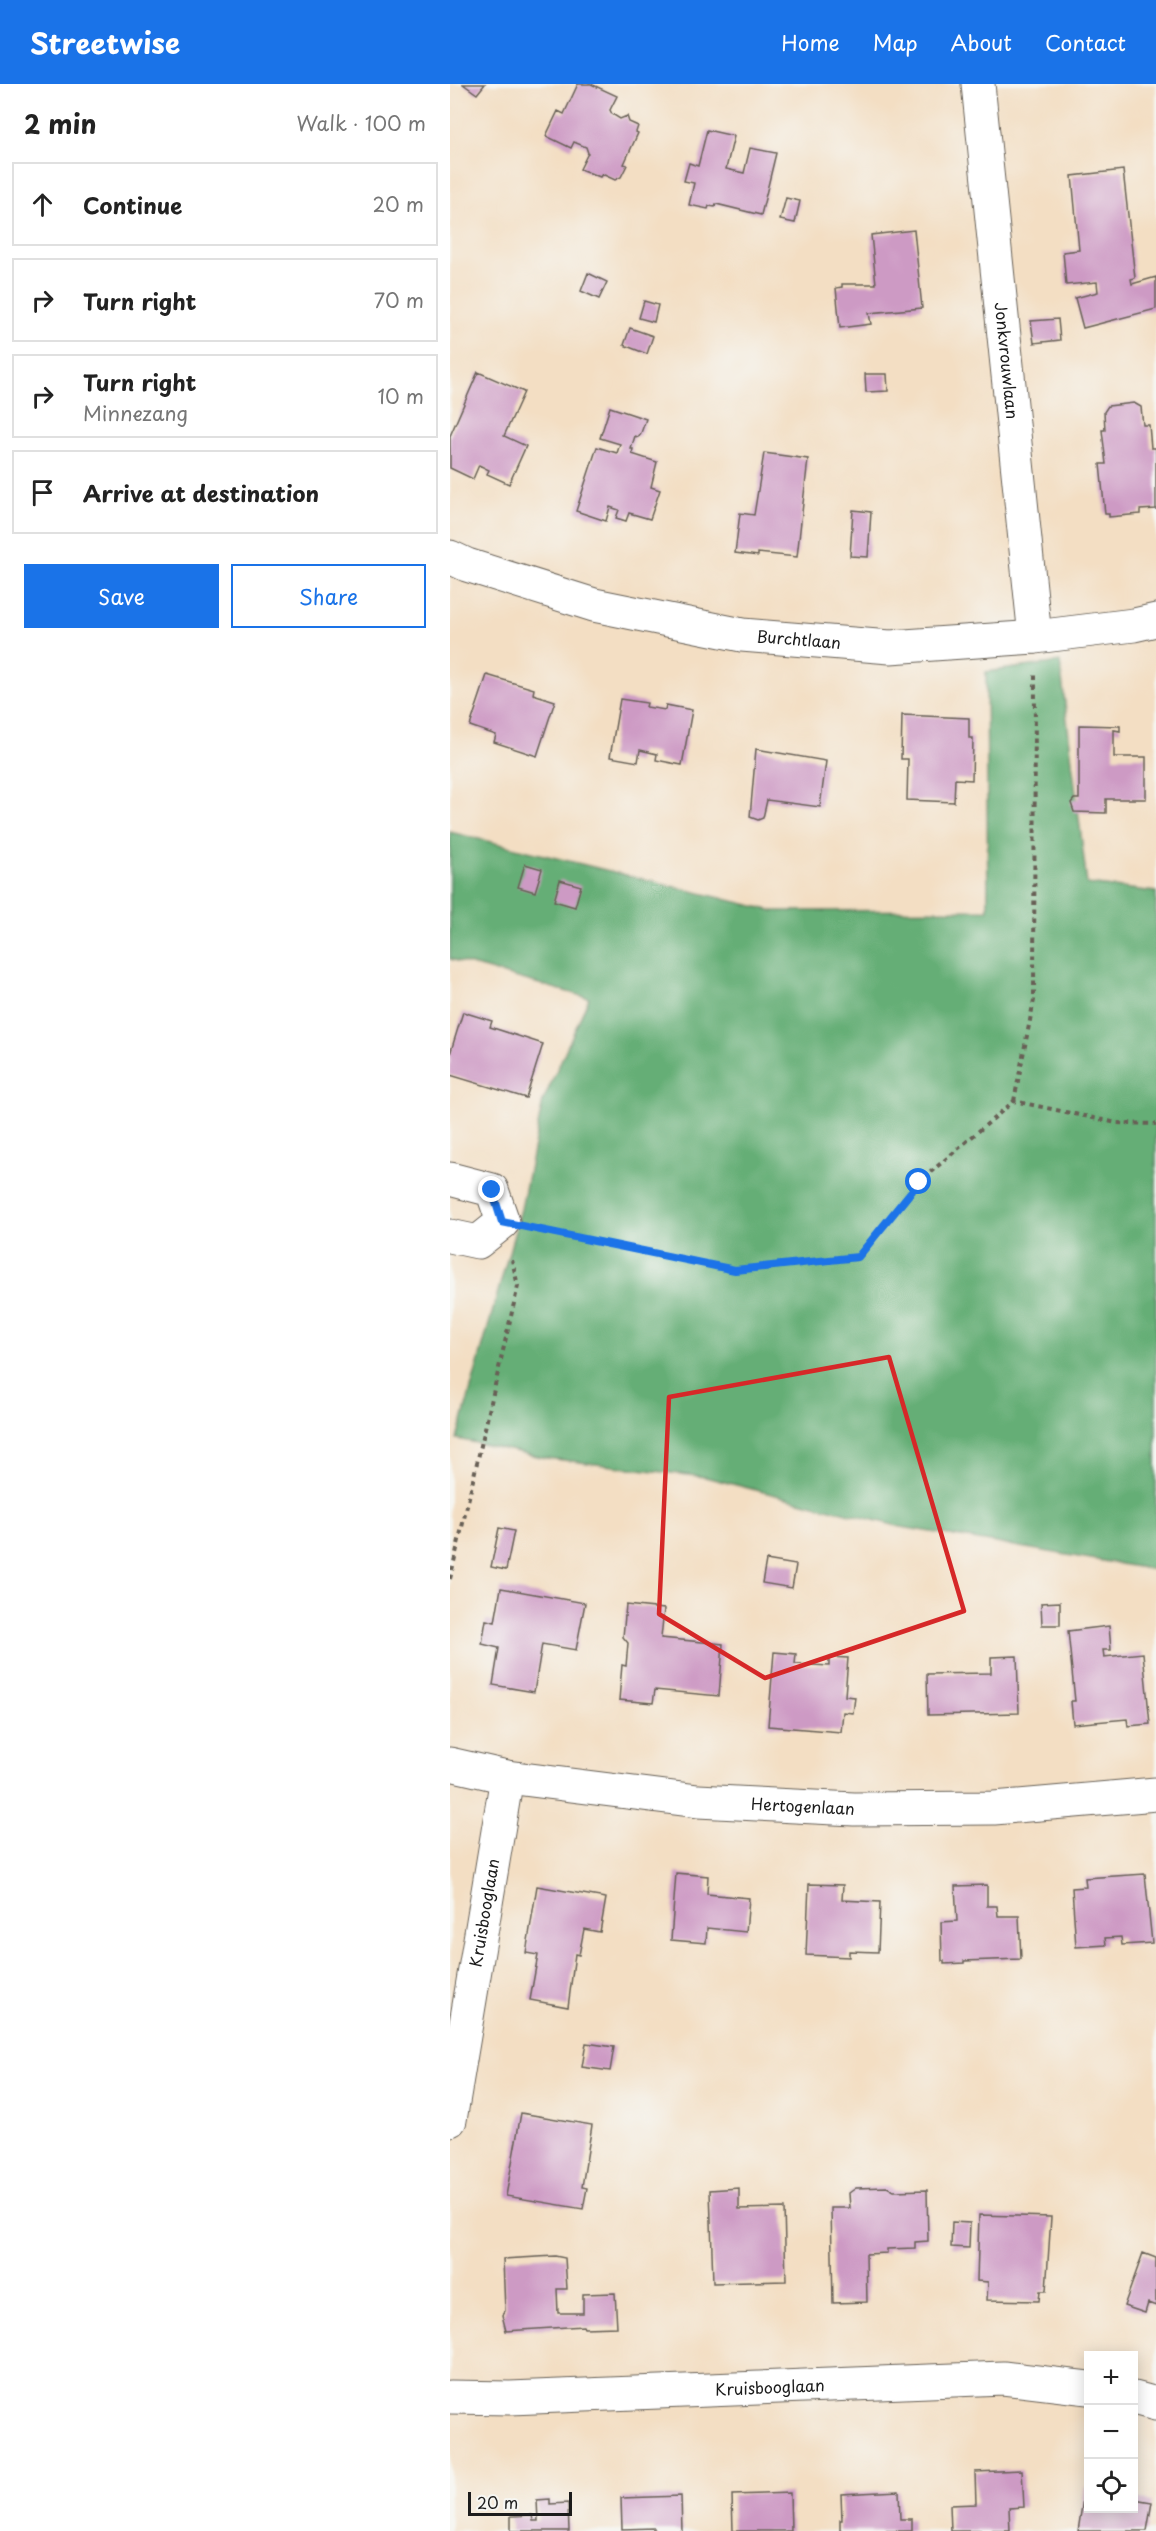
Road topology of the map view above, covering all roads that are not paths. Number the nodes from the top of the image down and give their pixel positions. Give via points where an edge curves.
1 (978, 84) edge
2 (450, 557) edge
3 (1156, 620) edge
4 (1035, 637) junction
5 (450, 1179) edge
6 (450, 1236) edge
7 (450, 1764) edge
8 (507, 1777) junction
9 (1156, 1794) edge
10 (450, 2120) edge
11 (1084, 2387) edge
12 (450, 2397) edge
13 (1138, 2399) edge
14 (1156, 2404) edge

1 - 4 street, Jonkvrouwlaan
2 - 4 street, Burchtlaan via 594,606 742,635 890,647
3 - 4 street, Burchtlaan
5 - 6 street via 492,1190 502,1222 478,1242
7 - 8 street, Hertogenlaan
8 - 9 street, Hertogenlaan via 699,1801 854,1809 994,1808
8 - 10 street, Kruisbooglaan
11 - 12 street, Kruisbooglaan via 1004,2378 510,2398
13 - 14 street

